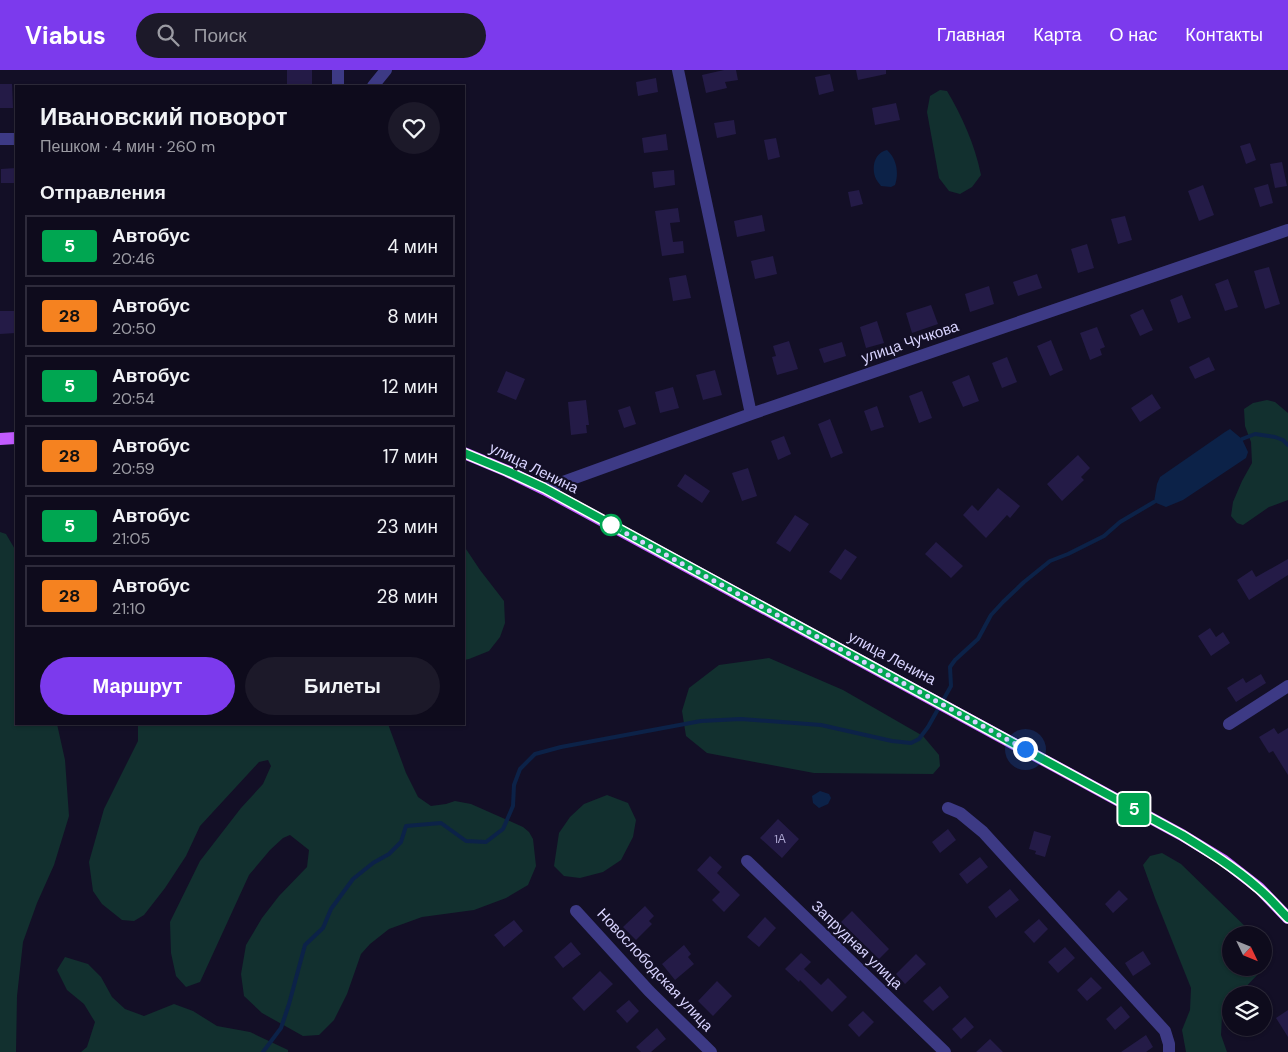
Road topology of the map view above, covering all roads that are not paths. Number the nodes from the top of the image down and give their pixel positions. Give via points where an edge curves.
1 (338, 70) edge
2 (386, 70) edge
3 (678, 70) edge
4 (338, 85) edge
5 (374, 85) edge
6 (15, 138) edge
7 (0, 139) edge
8 (1288, 230) edge
9 (751, 414) junction
10 (15, 438) edge
11 (0, 439) edge
12 (465, 453) edge
13 (544, 488) junction
14 (1288, 686) edge
15 (1229, 724) dead end
16 (948, 808) dead end
17 (747, 861) dead end
18 (576, 911) dead end
19 (1288, 918) edge
20 (710, 1052) edge
21 (945, 1052) edge
22 (1170, 1052) edge

1 - 4 street
2 - 5 street
3 - 9 street
6 - 7 street
8 - 9 street, улица Чучкова
9 - 13 street, улица Чучкова
10 - 11 main road
12 - 13 main road, улица Ленина
13 - 19 main road, улица Ленина via 1182,835 1223,860 1259,888
14 - 15 street
16 - 22 street via 983,832 1165,1031
17 - 21 street, Запрудная улица
18 - 20 street, Новослободская улица

